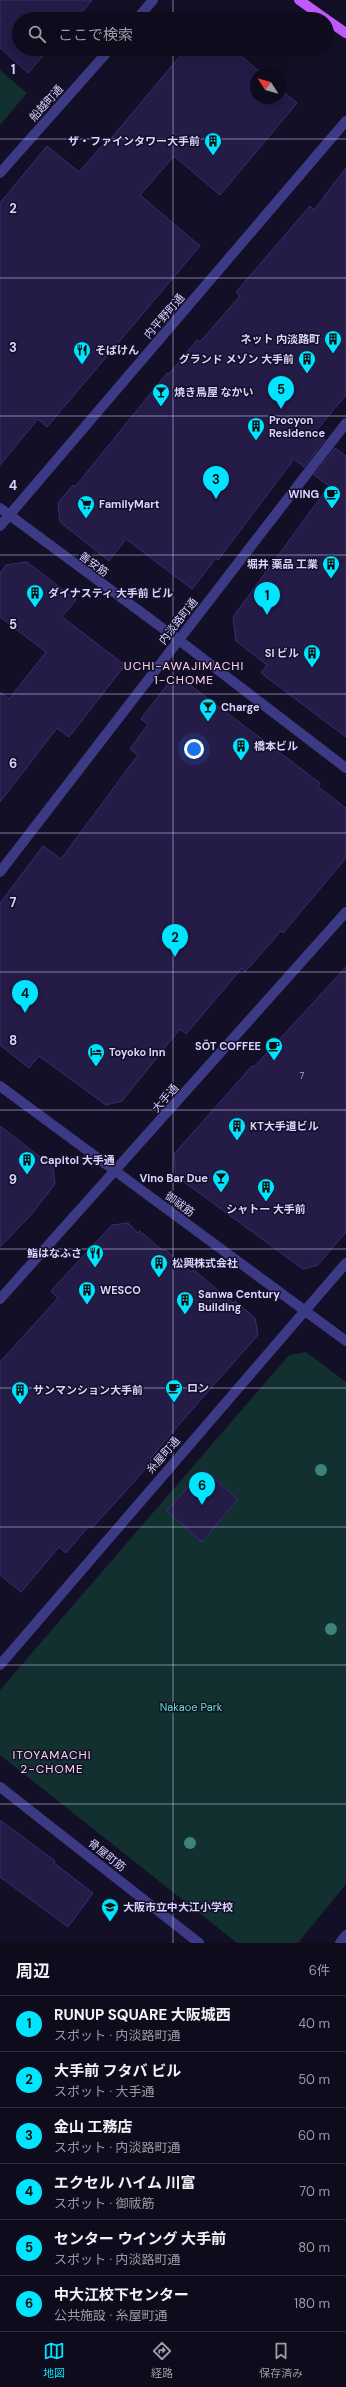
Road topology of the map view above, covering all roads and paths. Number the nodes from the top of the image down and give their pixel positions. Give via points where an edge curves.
1 (153, 0) edge
2 (299, 0) edge
3 (142, 12) edge
4 (317, 12) edge
5 (334, 24) edge
6 (346, 33) edge
7 (104, 56) edge
8 (346, 121) edge
9 (0, 173) edge
10 (346, 423) edge
11 (0, 508) edge
12 (9, 516) junction
13 (0, 526) edge
14 (178, 640) junction
15 (346, 768) edge
16 (0, 872) edge
17 (346, 912) edge
18 (0, 1086) edge
19 (115, 1172) junction
20 (346, 1263) edge
21 (0, 1299) edge
22 (304, 1311) junction
23 (346, 1341) edge
24 (0, 1665) edge
25 (0, 1786) edge
26 (346, 1935) edge
27 (199, 1943) edge
28 (340, 1943) edge

1 - 3 street
2 - 4 main road
5 - 6 main road
7 - 9 street, 船越町通
8 - 12 street, 内平野町通
10 - 14 street, 内淡路町通
11 - 12 street, 善安筋
12 - 13 street, 内平野町通
12 - 14 street, 善安筋
14 - 15 street, 善安筋
14 - 16 street, 内淡路町通
17 - 19 street, 大手通
18 - 19 street, 御祓筋
19 - 21 street, 大手通
19 - 22 street, 御祓筋
20 - 22 street, 糸屋町通
22 - 23 street, 御祓筋
22 - 24 street, 糸屋町通
25 - 27 street, 骨屋町筋
26 - 28 street

